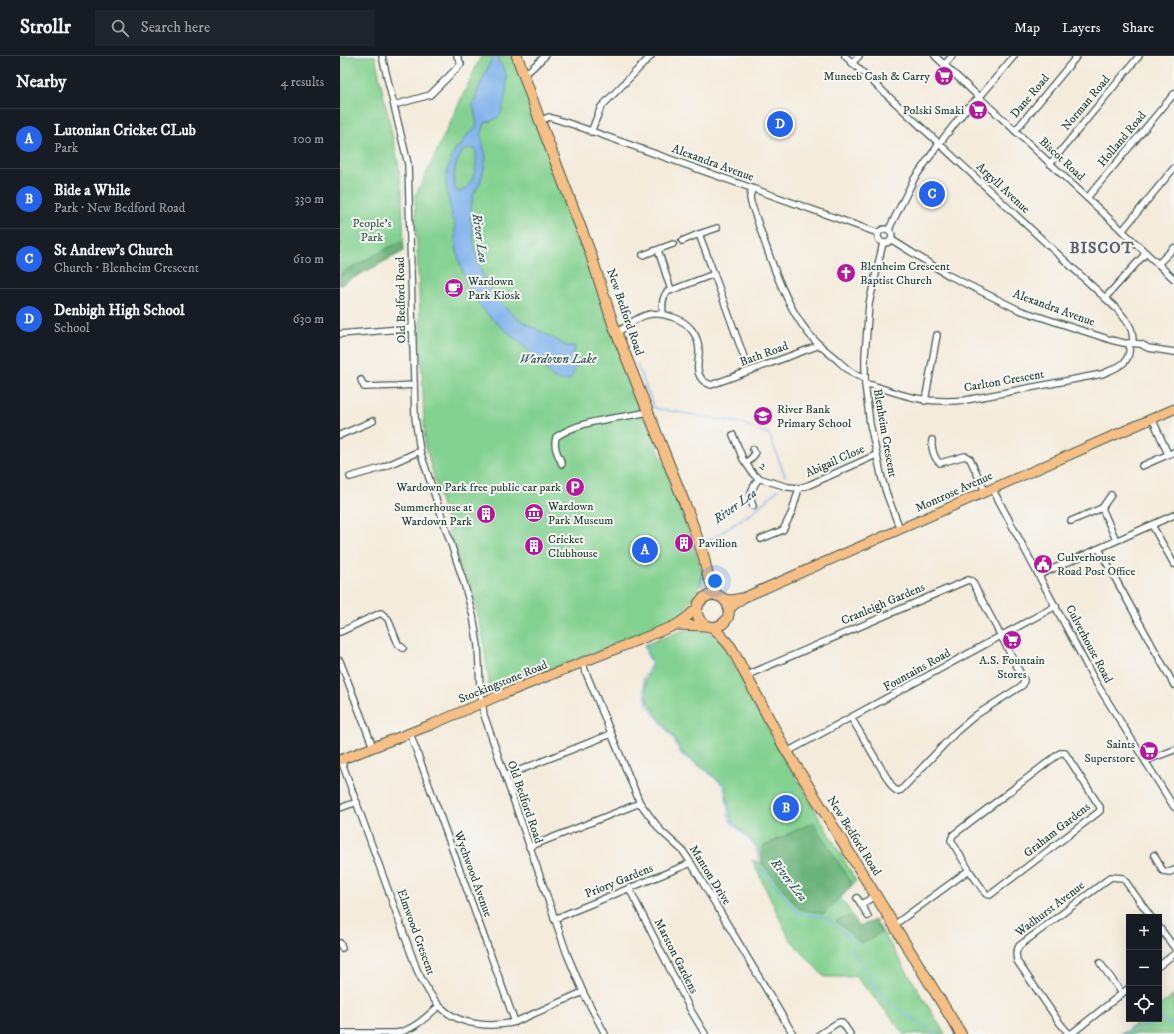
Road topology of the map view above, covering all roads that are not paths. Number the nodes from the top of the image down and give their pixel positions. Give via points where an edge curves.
1 (382, 56) edge
2 (458, 56) edge
3 (517, 56) edge
4 (545, 56) edge
5 (651, 56) edge
6 (845, 56) edge
7 (859, 56) edge
8 (934, 56) edge
9 (952, 56) edge
10 (1014, 56) edge
11 (1077, 56) edge
12 (1139, 56) edge
13 (852, 63) junction
14 (944, 65) junction
15 (523, 73) junction
16 (1174, 94) edge
17 (979, 98) junction
18 (394, 105) junction
19 (540, 121) junction
20 (1015, 131) junction
21 (591, 132) junction
22 (939, 144) junction
23 (1050, 164) junction
24 (1174, 168) edge
25 (752, 189) junction
26 (1087, 198) junction
27 (717, 228) dead end
28 (889, 229) junction
29 (1122, 231) junction
30 (878, 233) junction
31 (699, 234) junction
32 (682, 240) dead end
33 (892, 240) junction
34 (883, 243) junction
35 (673, 244) dead end
36 (1174, 248) edge
37 (658, 250) junction
38 (1146, 253) junction
39 (642, 255) dead end
40 (1158, 264) junction
41 (714, 274) junction
42 (1174, 279) edge
43 (671, 290) junction
44 (1105, 298) junction
45 (663, 314) junction
46 (413, 328) junction
47 (617, 333) junction
48 (340, 334) edge
49 (937, 335) dead end
50 (1131, 343) junction
51 (820, 345) junction
52 (1174, 352) edge
53 (744, 357) dead end
54 (361, 380) dead end
55 (865, 381) junction
56 (414, 385) junction
57 (925, 400) junction
58 (1174, 408) edge
59 (648, 412) junction
60 (1152, 418) junction
61 (373, 421) dead end
62 (340, 435) edge
63 (733, 435) dead end
64 (932, 440) dead end
65 (753, 449) dead end
66 (420, 451) junction
67 (1171, 453) edge
68 (876, 455) junction
69 (747, 463) junction
70 (562, 464) dead end
71 (1142, 466) dead end
72 (350, 477) dead end
73 (759, 478) junction
74 (799, 488) junction
75 (989, 490) junction
76 (1111, 495) dead end
77 (754, 506) dead end
78 (1102, 508) junction
79 (1174, 515) edge
80 (1071, 520) dead end
81 (1152, 525) junction
82 (900, 529) junction
83 (761, 539) dead end
84 (1116, 540) junction
85 (1099, 549) junction
86 (1174, 564) edge
87 (1039, 575) junction
88 (708, 576) junction
89 (720, 597) junction
90 (743, 598) junction
91 (699, 604) junction
92 (1056, 606) junction
93 (729, 614) junction
94 (676, 625) junction
95 (710, 627) junction
96 (340, 632) edge
97 (1001, 636) junction
98 (731, 647) junction
99 (403, 648) dead end
100 (340, 661) edge
101 (582, 663) junction
102 (745, 676) junction
103 (1174, 685) edge
104 (482, 703) junction
105 (852, 719) junction
106 (410, 733) junction
107 (611, 734) junction
108 (373, 747) junction
109 (1174, 750) edge
110 (787, 752) junction
111 (340, 760) edge
112 (1145, 761) junction
113 (505, 776) junction
114 (357, 802) junction
115 (640, 803) junction
116 (1174, 806) edge
117 (340, 808) edge
118 (529, 847) junction
119 (1154, 856) dead end
120 (692, 863) junction
121 (969, 870) junction
122 (1174, 870) edge
123 (629, 888) junction
124 (876, 896) junction
125 (857, 898) dead end
126 (862, 904) junction
127 (1149, 914) edge
128 (868, 916) dead end
129 (554, 919) junction
130 (894, 925) junction
131 (1162, 931) edge
132 (1174, 947) edge
133 (1174, 954) edge
134 (1100, 963) dead end
135 (1162, 964) edge
136 (1126, 990) edge
137 (583, 992) junction
138 (1122, 993) junction
139 (439, 1006) junction
140 (514, 1022) junction
141 (340, 1033) edge
142 (604, 1034) edge
143 (705, 1034) edge
144 (793, 1034) edge
145 (820, 1034) edge
146 (850, 1034) edge
147 (961, 1034) edge
148 (1070, 1034) edge

1 - 18 street, Old Bedford Road
2 - 18 street via 460,64 434,92
3 - 15 highway, New Bedford Road
4 - 15 street
5 - 21 street via 600,107
6 - 13 street, Argyll Avenue
7 - 13 street
8 - 14 street, Biscot Road
9 - 14 street
10 - 17 street
11 - 20 street, Dane Road
12 - 23 street, Norman Road
13 - 22 street, Argyll Avenue
14 - 17 street, Biscot Road
15 - 19 highway, New Bedford Road
16 - 26 street, Holland Road
17 - 20 street, Biscot Road
17 - 22 street via 968,107
18 - 46 street, Old Bedford Road via 408,164
19 - 21 street, Alexandra Avenue via 549,117
19 - 47 highway, New Bedford Road via 592,258
20 - 23 street, Biscot Road
21 - 25 street, Alexandra Avenue
22 - 28 street via 914,179
22 - 44 street, Argyll Avenue
23 - 26 street, Biscot Road
24 - 29 street
25 - 30 street, Alexandra Avenue
25 - 51 street, Carlton Crescent via 751,203 784,291 802,324
26 - 29 street, Biscot Road
27 - 31 street
28 - 30 street via 882,229
28 - 33 street
29 - 38 street, Biscot Road
30 - 34 street via 878,238
31 - 32 street
31 - 41 street
33 - 34 street
33 - 50 street, Alexandra Avenue via 948,275 1019,310 1094,335
34 - 55 street, Blenheim Crescent via 869,304
35 - 37 street
36 - 40 street
37 - 39 street
37 - 43 street
38 - 40 street, Biscot Road
38 - 44 street
40 - 42 street, Biscot Road
41 - 43 street
41 - 53 street
43 - 45 street via 664,296
44 - 50 street, Argyll Avenue via 1132,328
45 - 47 street via 651,313 641,316
45 - 51 street, Bath Road via 686,323 692,330 699,351 699,375 706,383 711,384
46 - 48 street
46 - 56 street, Old Bedford Road
47 - 59 highway, New Bedford Road
49 - 57 street
50 - 52 street, Alexandra Avenue
50 - 57 street, Carlton Crescent via 1128,359 1117,368 1102,374 966,400
51 - 55 street, Carlton Crescent
54 - 56 street via 364,387
55 - 57 street, Carlton Crescent
55 - 68 street, Blenheim Crescent
56 - 66 street, Old Bedford Road via 416,430
58 - 60 main road, Montrose Avenue
59 - 70 street via 590,423 556,437 554,444
59 - 88 highway, New Bedford Road via 688,512
60 - 67 street
60 - 75 main road, Montrose Avenue
61 - 62 street
63 - 69 street, 2 via 742,459
64 - 75 street, Culverhouse Road via 937,462 965,456 970,459
65 - 69 street via 755,454
66 - 72 street via 382,468
66 - 104 street, Old Bedford Road via 474,616
67 - 71 street
68 - 74 street, Abigail Close
68 - 82 street, Blenheim Crescent
69 - 73 street, 2 via 748,473
73 - 74 street, 2
73 - 77 street via 750,494
74 - 83 street, Abigail Close via 797,499 783,530
75 - 82 main road, Montrose Avenue
75 - 87 street, Culverhouse Road
76 - 78 street
78 - 80 street
78 - 84 street
79 - 81 street
81 - 84 street
81 - 86 street
82 - 90 main road, Montrose Avenue
84 - 85 street
85 - 87 street
85 - 103 street
87 - 92 street, Culverhouse Road
88 - 89 highway, New Bedford Road
88 - 91 highway
89 - 90 main road, Montrose Avenue via 732,600
89 - 91 highway via 711,595
89 - 93 highway
90 - 93 main road, Montrose Avenue
91 - 94 main road, Stockingstone Road
91 - 95 highway via 698,619
92 - 97 street, Fountains Road
92 - 112 street, Culverhouse Road via 1095,681
93 - 95 highway via 722,625
93 - 98 highway, New Bedford Road via 727,626
94 - 95 main road, Stockingstone Road
94 - 101 main road, Stockingstone Road
95 - 98 highway, New Bedford Road
96 - 99 street via 380,613 388,619 398,644
97 - 102 street, Cranleigh Gardens via 972,581 968,580
97 - 105 street, Fountains Road
97 - 105 street via 1024,680 1023,686 976,715 956,732 901,790 893,788
98 - 102 highway, New Bedford Road
100 - 108 street
101 - 104 main road, Stockingstone Road
101 - 107 street, Manton Drive
102 - 110 highway, New Bedford Road
104 - 106 main road, Stockingstone Road
104 - 113 street, Old Bedford Road
105 - 110 street, Fountains Road
106 - 108 main road, Stockingstone Road
106 - 140 street, Wychwood Avenue
107 - 113 street
107 - 115 street, Manton Drive
108 - 111 main road, Stockingstone Road
109 - 112 street
110 - 124 highway, New Bedford Road
111 - 114 street, Elmwood Crescent
112 - 116 street, Culverhouse Road
113 - 118 street, Old Bedford Road
114 - 117 street
114 - 139 street, Elmwood Crescent via 417,970 425,988
115 - 118 street
115 - 120 street, Manton Drive via 661,831
118 - 129 street, Old Bedford Road
119 - 122 street via 1163,870
120 - 123 street, Priory Gardens
120 - 144 street, Manton Drive
121 - 121 street, Graham Gardens via 951,840 953,835 1060,753 1065,753 1100,807 1100,811 990,895 986,894
121 - 130 street
123 - 129 street, Priory Gardens
123 - 143 street, Marston Gardens
124 - 126 street
124 - 130 highway, New Bedford Road
125 - 126 street
126 - 128 street
127 - 148 street, Wadhurst Avenue via 1123,878 1111,877 1020,946 1016,953 1017,961
129 - 137 street, Old Bedford Road
130 - 147 highway, New Bedford Road
131 - 132 street
133 - 135 street
134 - 138 street
136 - 138 street
137 - 140 street, Elmwood Crescent
137 - 142 street, Old Bedford Road
138 - 148 street
139 - 140 street, Elmwood Crescent via 462,1022 487,1025
139 - 141 street via 405,1032
145 - 146 street via 841,1022

